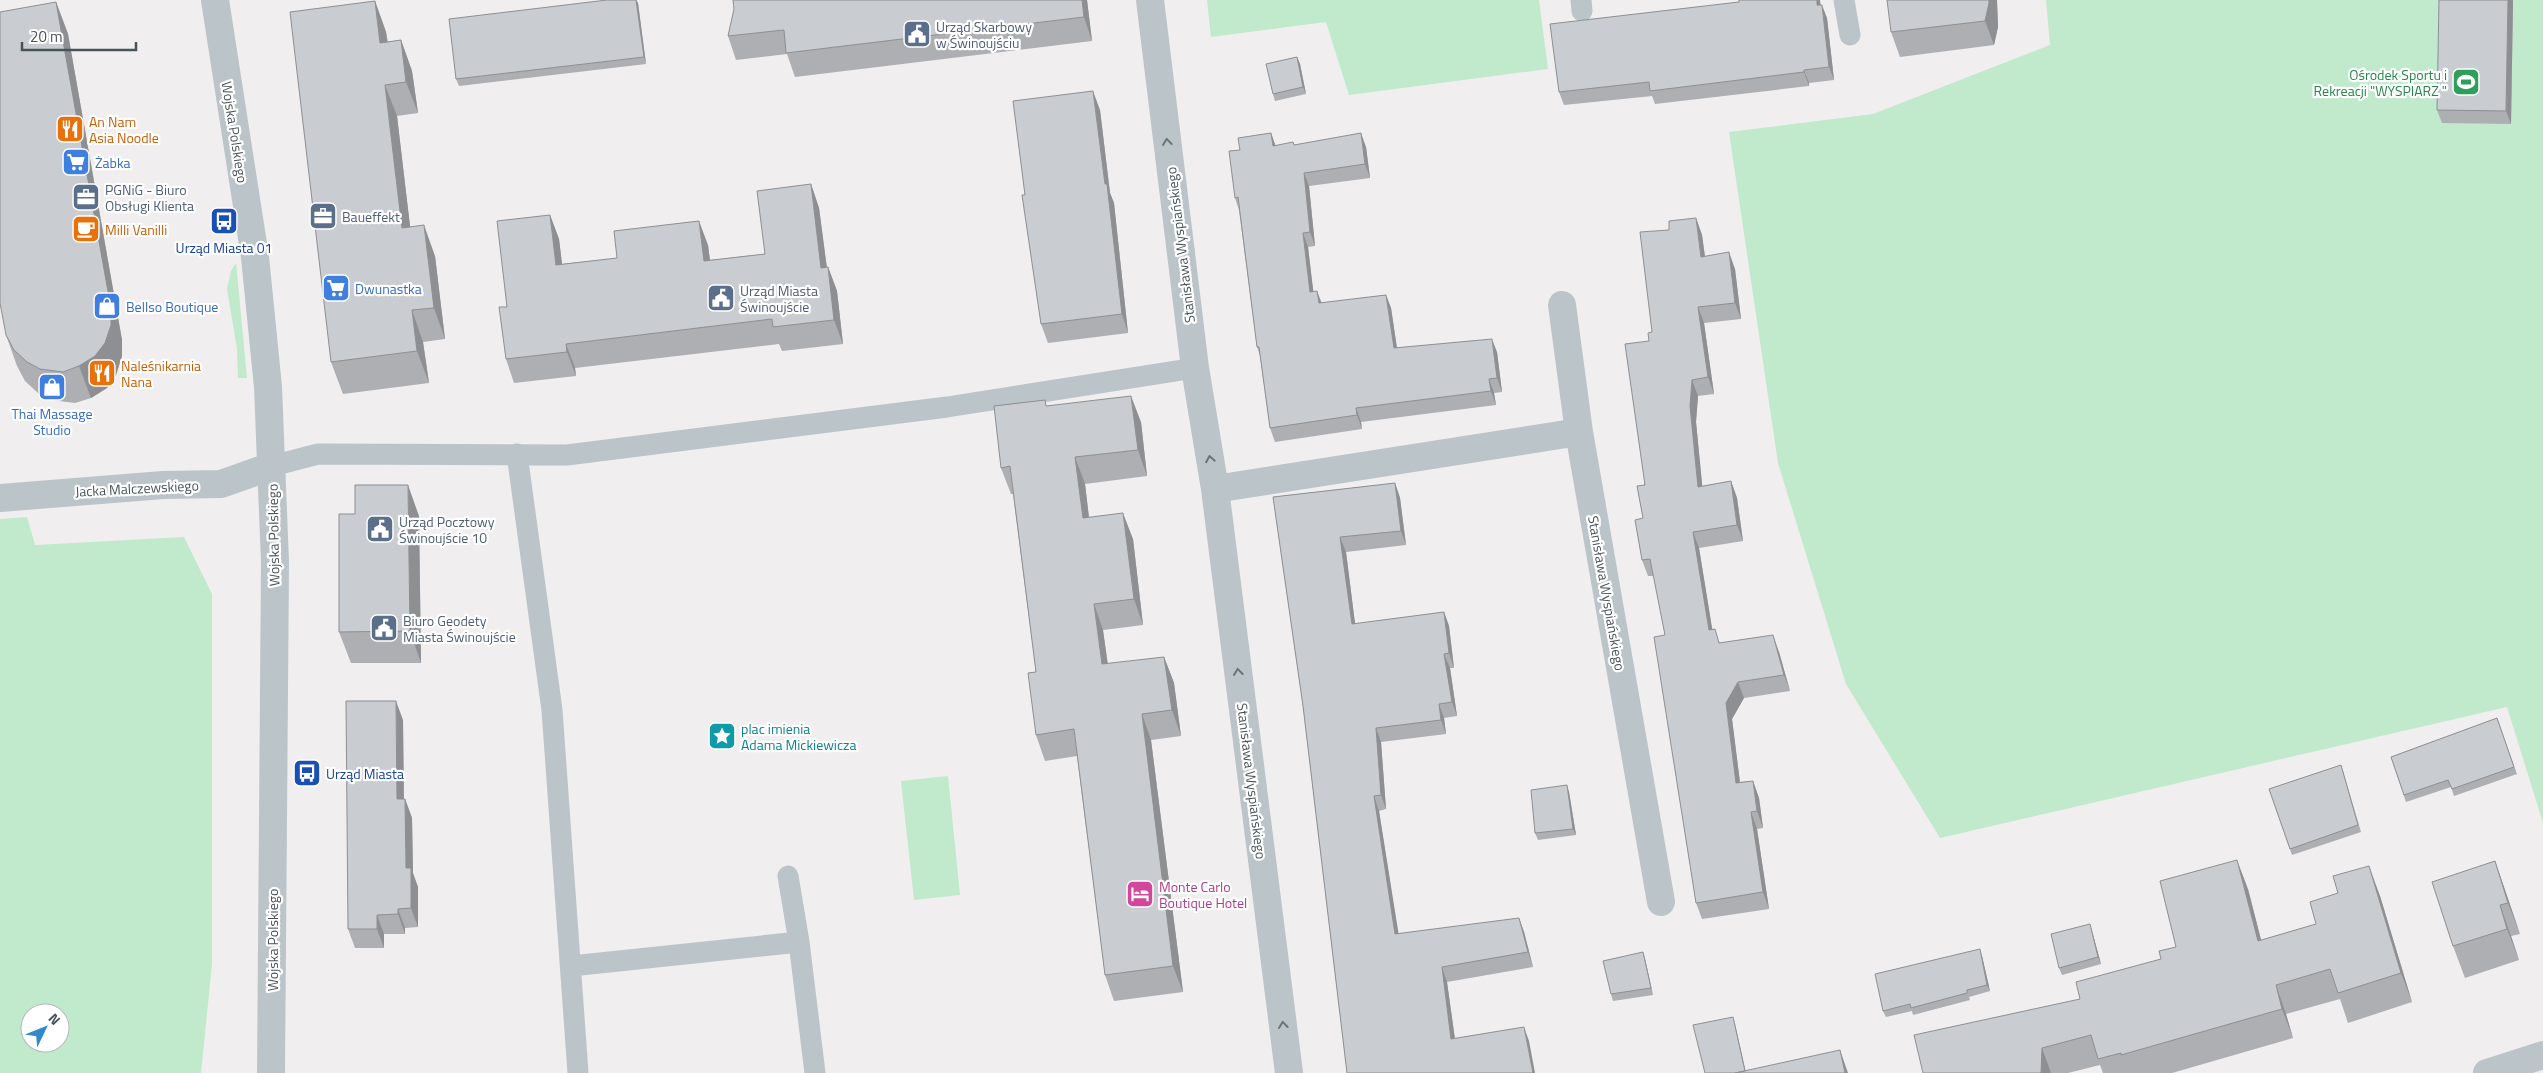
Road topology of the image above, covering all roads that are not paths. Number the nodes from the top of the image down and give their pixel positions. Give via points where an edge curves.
1 (215, 0) edge
2 (1150, 0) edge
3 (1844, 0) edge
4 (1850, 35) dead end
5 (1562, 305) dead end
6 (1195, 368) junction
7 (1579, 432) junction
8 (517, 454) junction
9 (272, 466) junction
10 (1215, 488) junction
11 (0, 498) edge
12 (788, 876) dead end
13 (1661, 902) dead end
14 (799, 942) junction
15 (570, 966) junction
16 (2543, 1054) edge
17 (270, 1073) edge
18 (578, 1073) edge
19 (815, 1073) edge
20 (1289, 1073) edge
21 (2487, 1073) edge

1 - 9 street, Wojska Polskiego via 255,258
6 -> 2 street, Stanisława Wyspiańskiego
3 - 4 lane
5 - 7 street, Stanisława Wyspiańskiego
6 - 8 lane via 947,407 567,455
10 -> 6 street, Stanisława Wyspiańskiego
7 - 10 street
7 - 13 street, Stanisława Wyspiańskiego
8 - 9 lane via 318,454
8 - 15 lane via 552,710
9 - 11 street, Jacka Malczewskiego via 221,484 164,485
9 - 17 street, Wojska Polskiego via 275,562
20 -> 10 street, Stanisława Wyspiańskiego
12 - 14 lane
14 - 15 lane
14 - 19 lane
15 - 18 lane
16 - 21 street

